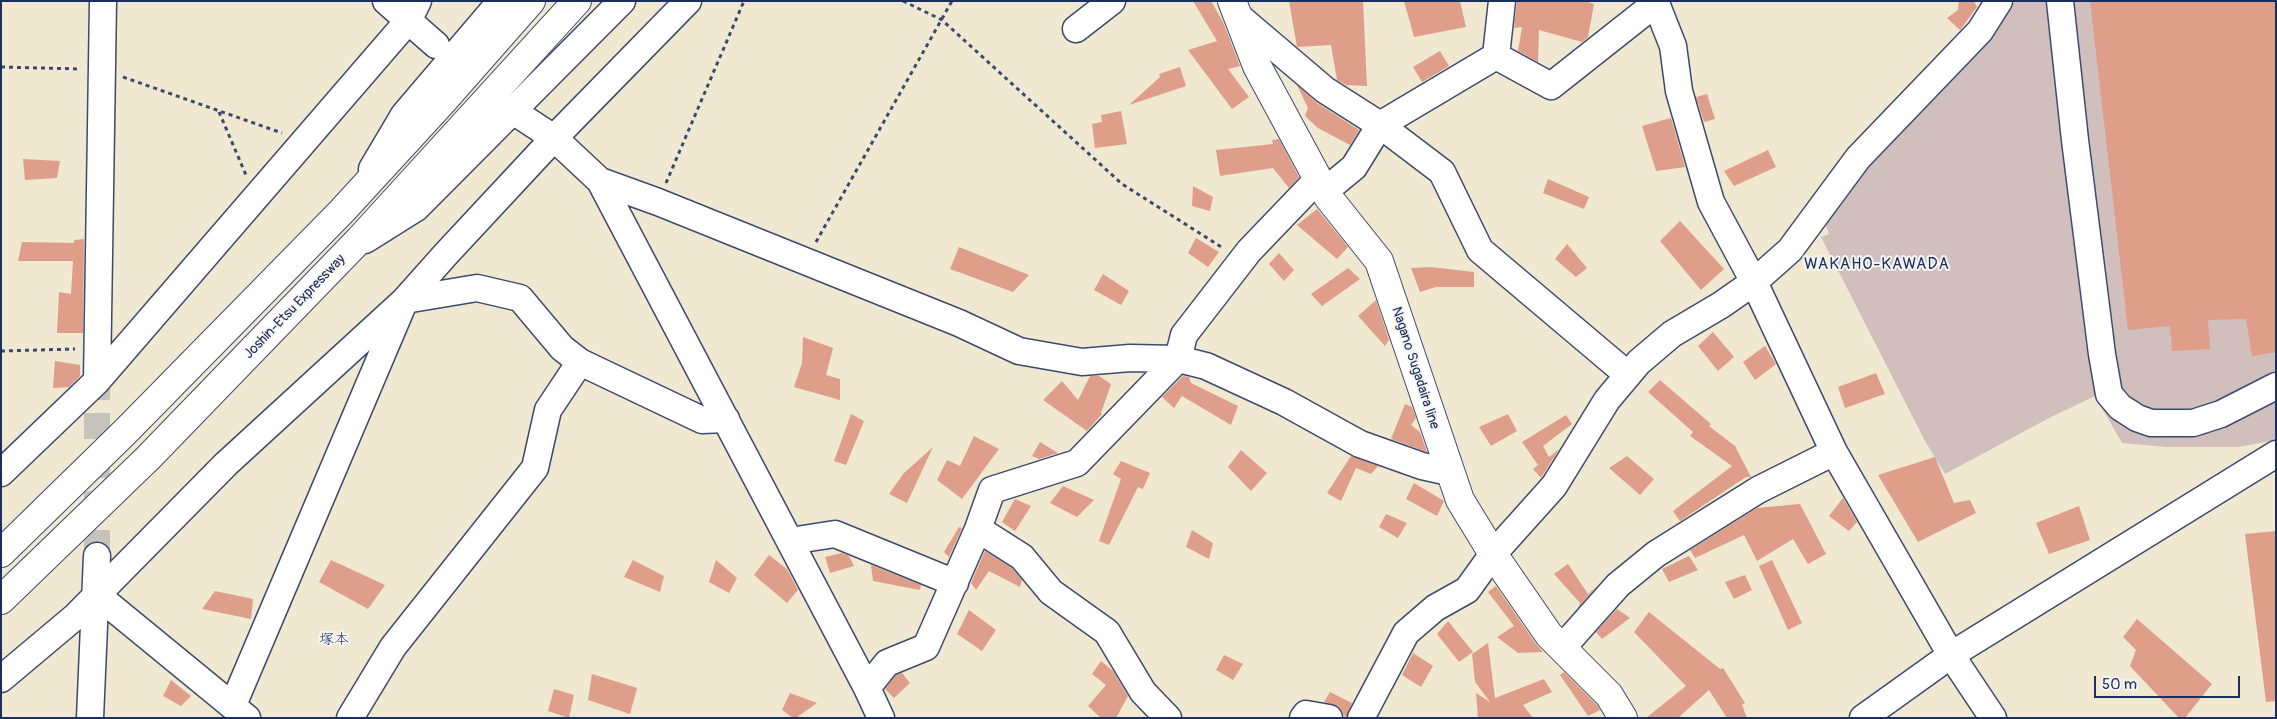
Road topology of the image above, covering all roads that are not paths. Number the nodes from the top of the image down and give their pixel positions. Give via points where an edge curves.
1 (103, 1) edge
2 (386, 1) edge
3 (501, 1) edge
4 (531, 1) edge
5 (577, 1) edge
6 (622, 1) edge
7 (688, 1) edge
8 (1112, 1) edge
9 (1502, 1) edge
10 (1999, 1) edge
11 (2060, 1) edge
12 (1235, 9) edge
13 (413, 11) edge
14 (1076, 29) dead end
15 (436, 45) dead end
16 (1496, 56) junction
17 (522, 117) dead end
18 (1380, 125) junction
19 (554, 138) junction
20 (600, 181) junction
21 (1321, 185) junction
22 (356, 195) junction
23 (353, 247) junction
24 (1754, 282) junction
25 (405, 300) junction
26 (1178, 359) junction
27 (580, 362) junction
28 (1628, 375) junction
29 (97, 381) junction
30 (2276, 386) edge
31 (726, 420) junction
32 (1834, 452) junction
33 (2276, 454) edge
34 (1, 472) edge
35 (1449, 472) junction
36 (978, 529) junction
37 (790, 540) junction
38 (1, 553) edge
39 (1494, 554) junction
40 (97, 556) tunnel mouth
41 (954, 583) junction
42 (97, 594) junction
43 (1, 600) edge
44 (1562, 648) junction
45 (1950, 655) junction
46 (1, 679) edge
47 (867, 688) junction
48 (240, 711) edge
49 (90, 718) edge
50 (350, 718) edge
51 (881, 718) edge
52 (1168, 718) edge
53 (1303, 718) edge
54 (1329, 718) edge
55 (1361, 718) edge
56 (1623, 718) edge
57 (1863, 718) edge
58 (1993, 718) edge

1 - 29 street
2 - 13 street
3 - 22 street via 404,115
4 - 22 main road
5 - 23 main road, Joshin-Etsu Expressway
6 - 23 street via 416,208
7 - 19 street
8 - 14 street
9 - 16 street
10 - 24 street via 1980,31 1858,158 1790,250
11 - 30 street via 2109,394 2120,407 2137,418 2152,423 2194,423 2221,414
12 - 18 street via 1325,90
12 - 21 main road, Nagano Sugadaira line via 1257,66
13 - 15 street
13 - 29 street via 256,199
16 - 18 street
16 - 24 street via 1551,86 1656,3 1673,46 1679,92 1711,202
17 - 19 street
18 - 21 street via 1354,167
18 - 28 street via 1442,172 1480,250
19 - 20 street
19 - 25 street
20 - 26 street via 959,323 1019,351 1082,362
20 - 31 street
21 - 26 street via 1242,260 1184,334
21 - 35 main road, Nagano Sugadaira line via 1379,261
22 - 38 main road via 221,336
23 - 43 main road, Joshin-Etsu Expressway via 148,458
24 - 28 street via 1672,334 1638,362
24 - 32 street
25 - 27 street via 477,288 520,298 562,348
25 - 42 street via 226,464
25 - 48 street
26 - 35 street via 1206,366 1276,398 1360,444
26 - 36 street via 1077,463 992,490
27 - 31 street via 702,420
27 - 50 street via 548,410 535,468 393,647
28 - 39 street via 1607,400 1554,486
29 - 34 street
31 - 37 street
32 - 44 street via 1758,490 1656,554 1618,585
32 - 45 street
33 - 45 street
35 - 39 main road, Nagano Sugadaira line via 1460,500
36 - 41 street
36 - 52 street via 1022,557 1051,592 1107,632 1144,692
37 - 41 street via 835,534
37 - 47 street
39 - 44 main road, Nagano Sugadaira line via 1549,635
39 - 55 street via 1467,590 1435,608 1406,633
40 - 42 street
41 - 47 street via 926,647 887,663
42 - 46 street via 76,616
42 - 48 street
42 - 49 street
44 - 56 main road, Nagano Sugadaira line via 1609,695
45 - 57 street
45 - 58 street
47 - 51 street
53 - 54 street via 1306,714

